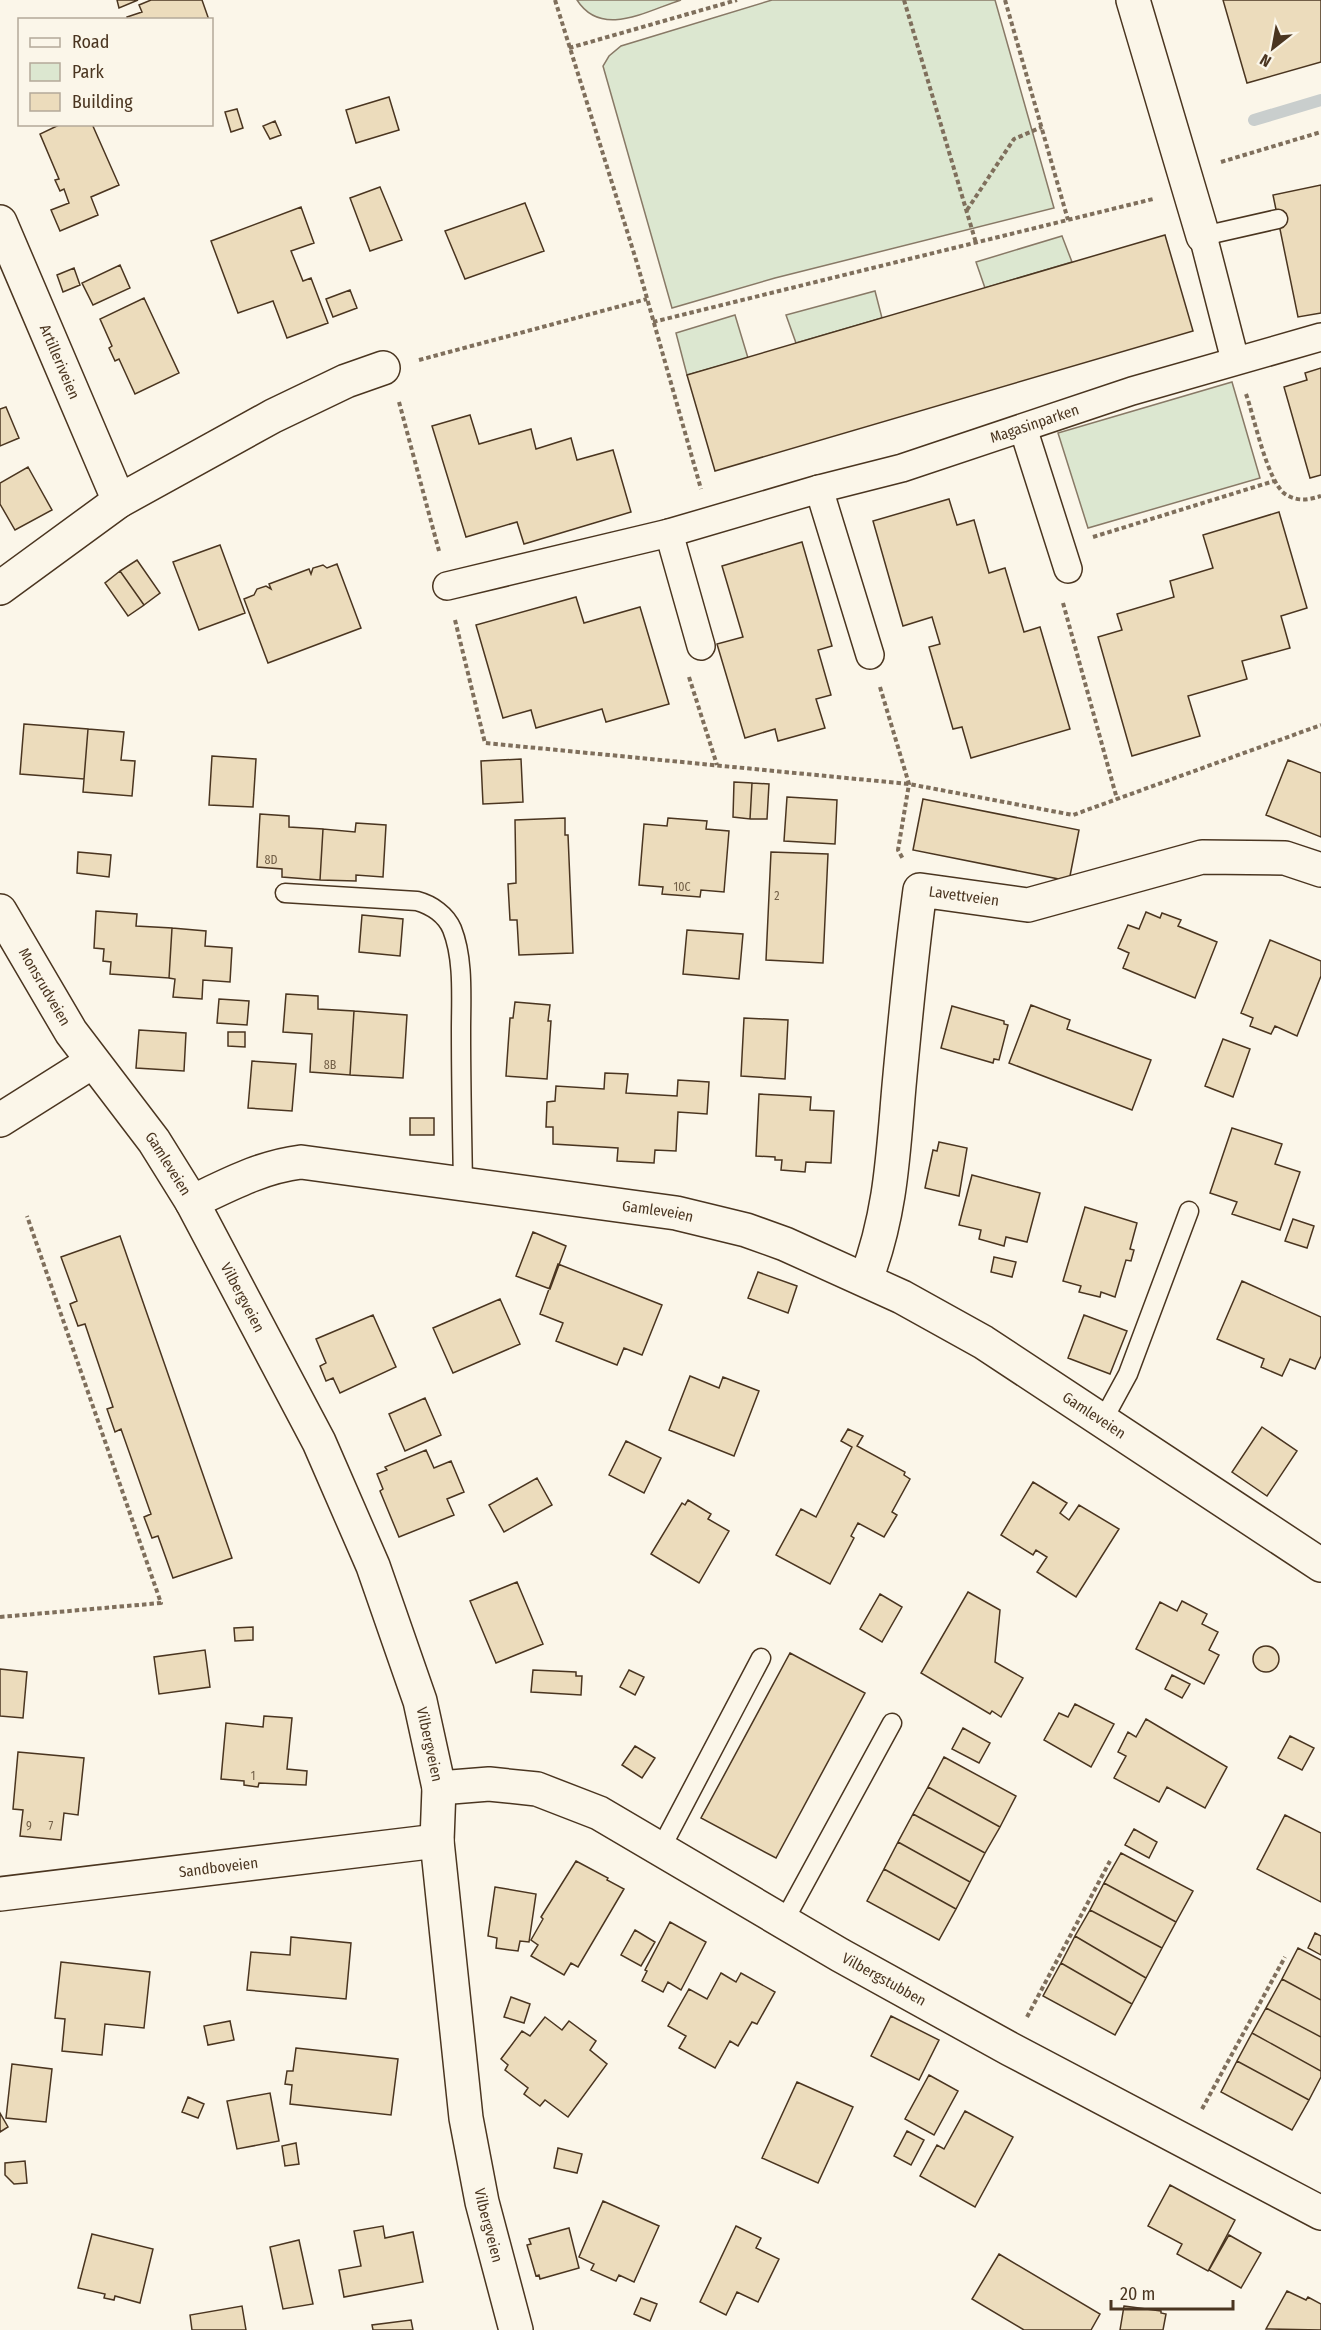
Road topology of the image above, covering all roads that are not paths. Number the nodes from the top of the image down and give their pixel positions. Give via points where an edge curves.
1 (1133, 0) edge
2 (1278, 219) dead end
3 (0, 222) edge
4 (1203, 236) junction
5 (1321, 337) edge
6 (1235, 360) junction
7 (386, 367) road end
8 (1023, 428) junction
9 (819, 489) junction
10 (119, 501) junction
11 (669, 533) junction
12 (1064, 559) road end
13 (447, 586) road end
14 (0, 588) edge
15 (701, 646) road end
16 (870, 655) road end
17 (1321, 870) edge
18 (285, 892) dead end
19 (0, 912) edge
20 (92, 1062) junction
21 (0, 1120) edge
22 (463, 1183) junction
23 (192, 1202) junction
24 (1189, 1211) dead end
25 (866, 1279) junction
26 (1103, 1420) junction
27 (1321, 1565) edge
28 (761, 1658) dead end
29 (892, 1723) dead end
30 (439, 1788) junction
31 (437, 1842) junction
32 (660, 1850) junction
33 (0, 1894) edge
34 (784, 1921) junction
35 (1321, 2213) edge
36 (516, 2330) edge

1 - 4 street
2 - 4 lane
3 - 10 street, Artilleriveien
4 - 6 street
5 - 6 street, Magasinparken
6 - 8 street, Magasinparken
7 - 10 street via 346,381 273,416
8 - 9 street, Magasinparken via 902,468
8 - 12 street
9 - 11 street, Magasinparken
9 - 16 street
10 - 14 street
11 - 13 street, Magasinparken
11 - 15 street
17 - 25 street, Lavettveien via 1285,858 1202,857 1028,905 920,890 890,1188 881,1239
18 - 22 lane via 417,901 444,916 451,927 460,986
19 - 20 street, Monsrudveien via 47,996
20 - 21 street
20 - 23 street, Gamleveien via 154,1142
22 - 23 street, Gamleveien via 301,1162 250,1174
22 - 25 street, Gamleveien via 711,1220 785,1244
23 - 30 street, Vilbergveien via 319,1442 373,1566 420,1701
24 - 26 lane via 1128,1374
25 - 26 street, Gamleveien via 983,1342
26 - 27 street, Gamleveien
28 - 32 lane
29 - 34 lane
30 - 31 street, Vilbergveien
30 - 32 street, Vilbergstubben via 489,1784 537,1789 599,1813
31 - 33 street, Sandboveien
31 - 36 street, Vilbergveien via 466,2118 482,2202
32 - 34 street, Vilbergstubben
34 - 35 street, Vilbergstubben via 1010,2049

